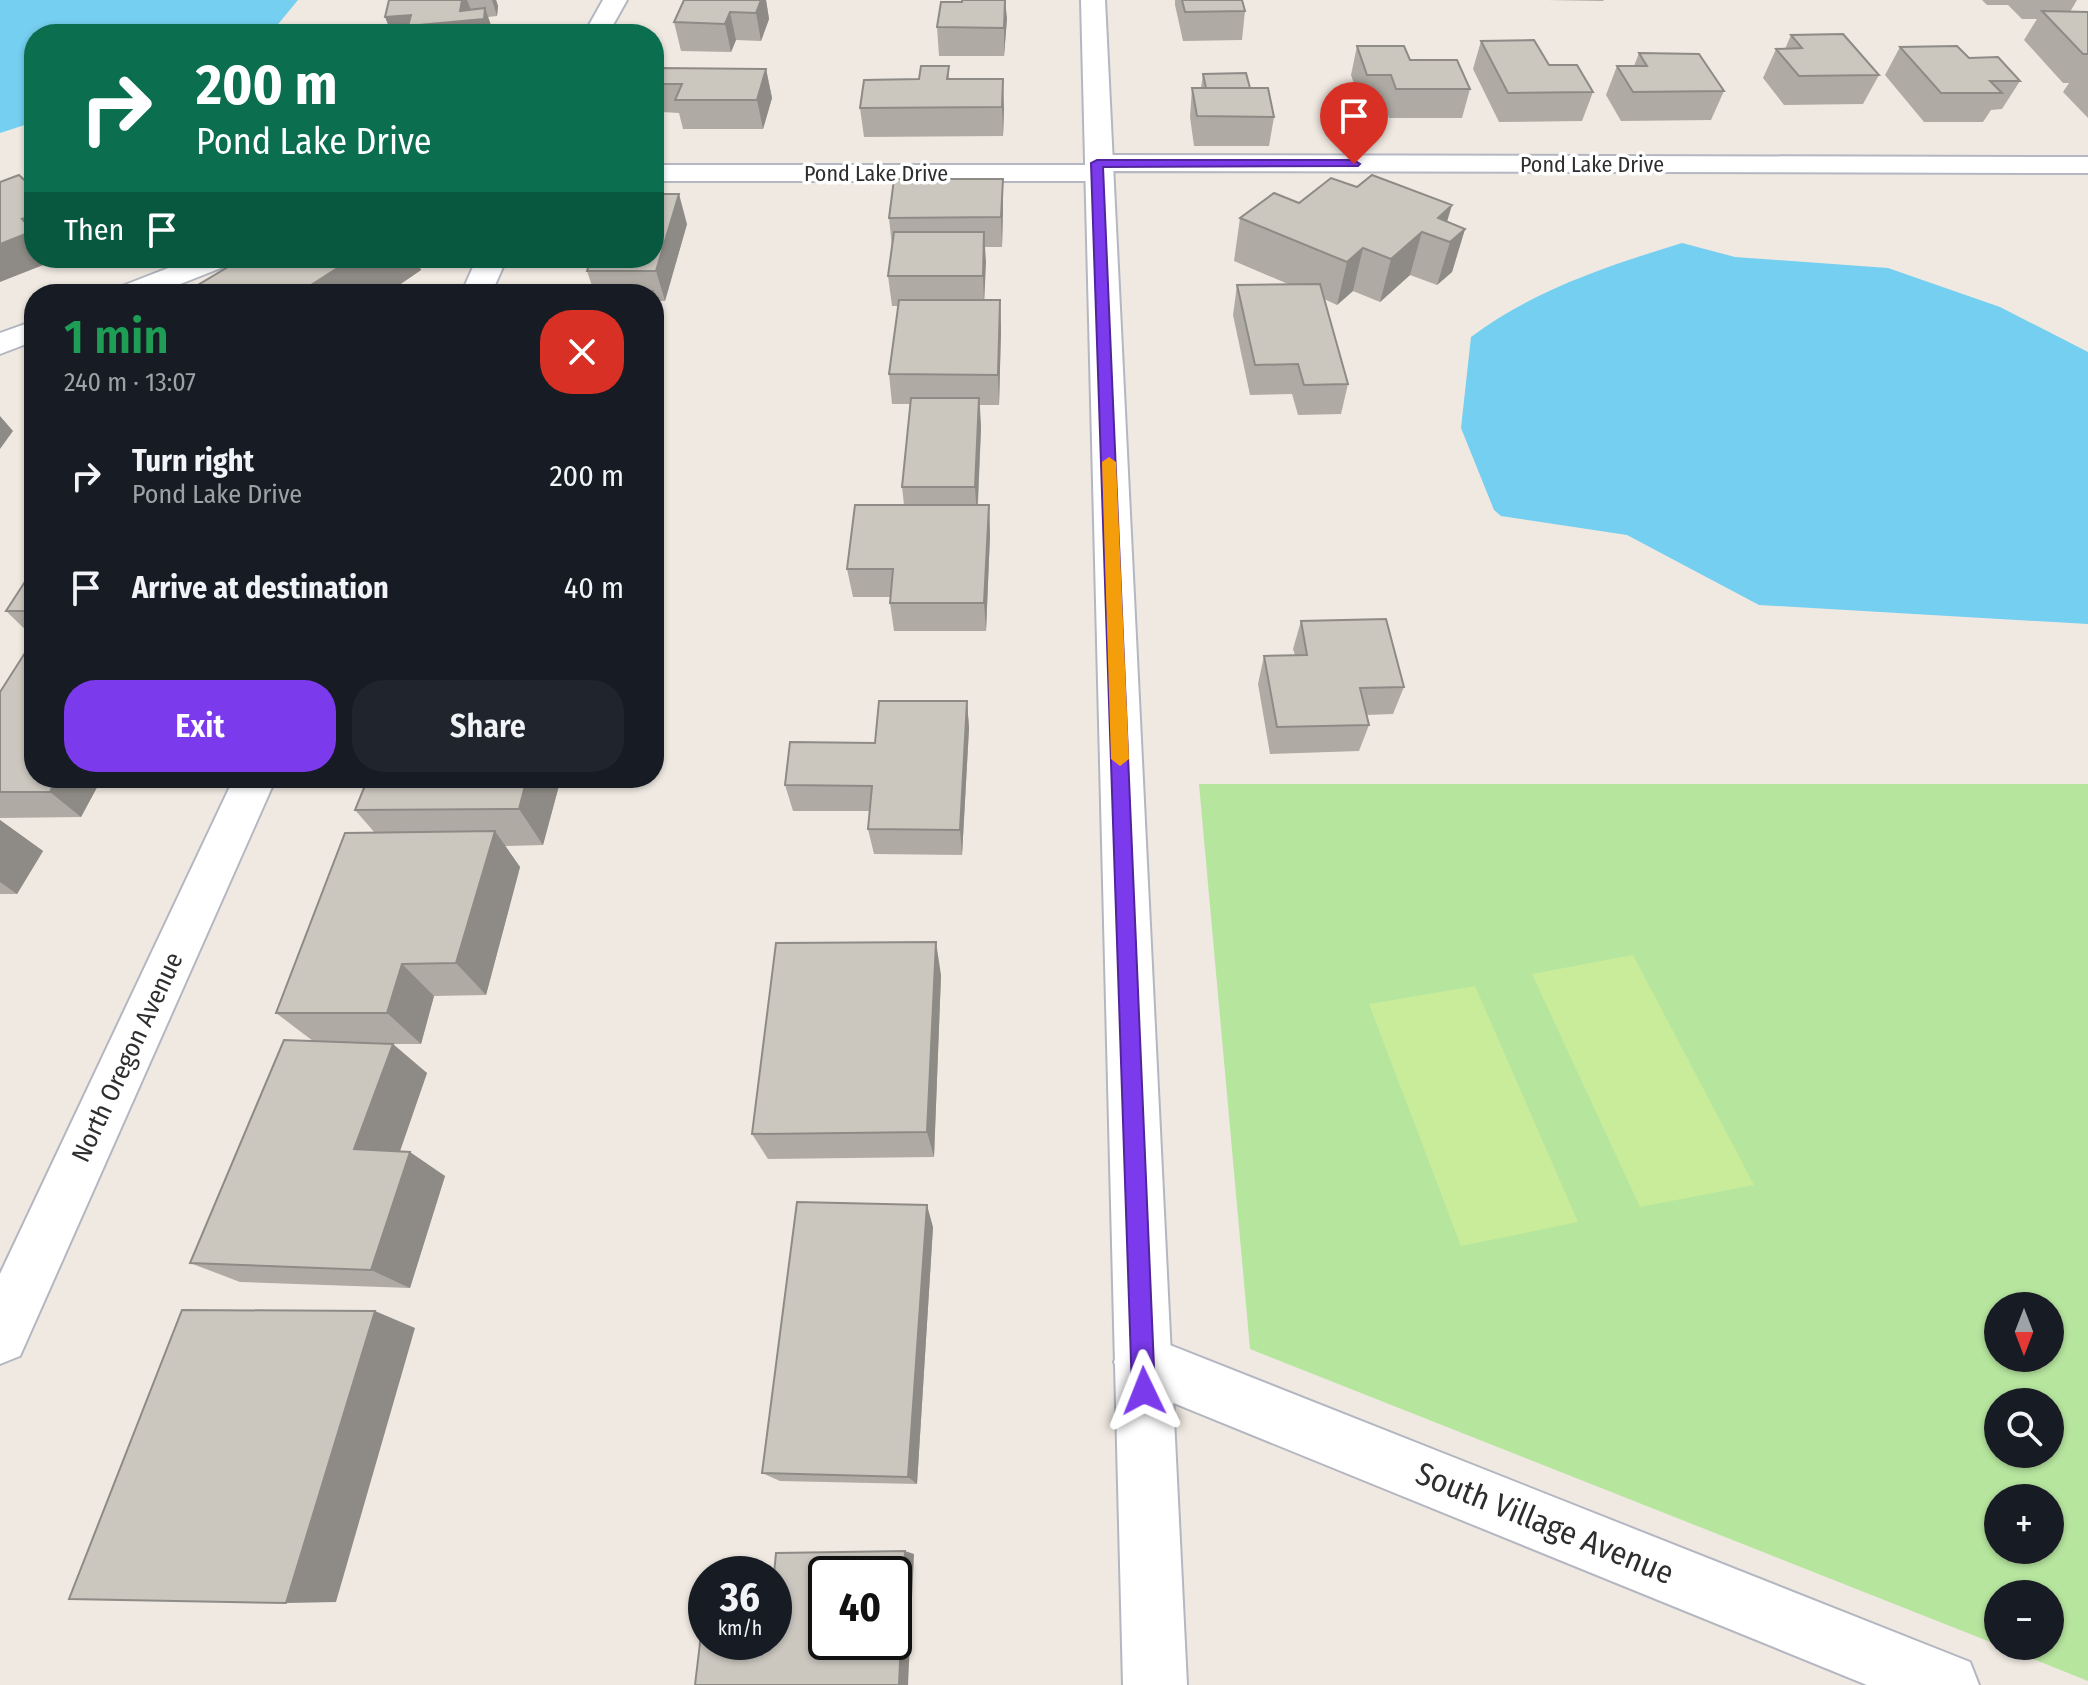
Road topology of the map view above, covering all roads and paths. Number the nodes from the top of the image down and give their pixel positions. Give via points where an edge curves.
1 (615, 0) edge
2 (1093, 0) edge
3 (602, 24) edge
4 (2088, 165) edge
5 (1097, 168) junction
6 (664, 173) edge
7 (195, 268) edge
8 (154, 284) edge
9 (24, 334) edge
10 (0, 344) edge
11 (250, 788) edge
12 (0, 1336) edge
13 (1142, 1362) junction
14 (1155, 1685) edge
15 (1947, 1685) edge

1 - 3 street
2 - 5 street
4 - 5 street, Pond Lake Drive
5 - 6 street, Pond Lake Drive
5 - 13 street
7 - 8 street
9 - 10 street
11 - 12 street, North Oregon Avenue
13 - 14 street
13 - 15 street, South Village Avenue

